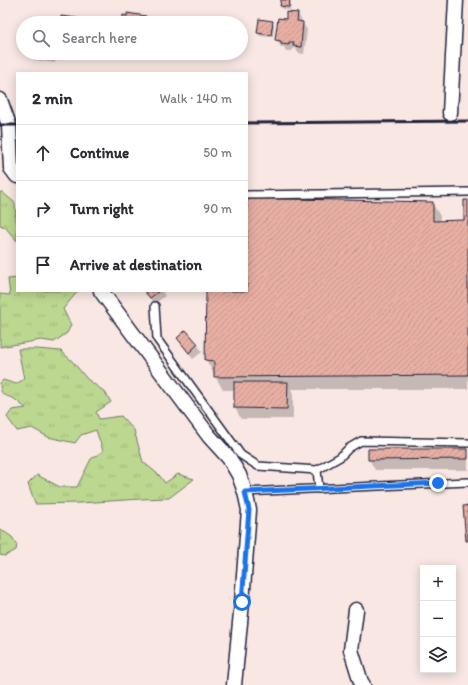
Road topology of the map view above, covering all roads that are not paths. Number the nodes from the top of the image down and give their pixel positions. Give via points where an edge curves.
1 (456, 0) edge
2 (0, 100) edge
3 (450, 113) dead end
4 (16, 175) edge
5 (468, 192) edge
6 (248, 196) edge
7 (102, 292) edge
8 (155, 306) dead end
9 (468, 443) edge
10 (316, 470) junction
11 (468, 482) edge
12 (319, 489) junction
13 (245, 492) junction
14 (356, 610) dead end
15 (234, 685) edge
16 (363, 685) edge

1 - 3 street
2 - 4 street via 9,125 11,168
5 - 6 lane
7 - 13 street via 209,436 229,458
8 - 10 lane via 157,339 241,455 258,466
9 - 10 lane via 361,441 340,457
10 - 12 lane
11 - 12 lane
12 - 13 lane
13 - 15 street via 249,510
14 - 16 street via 351,650

